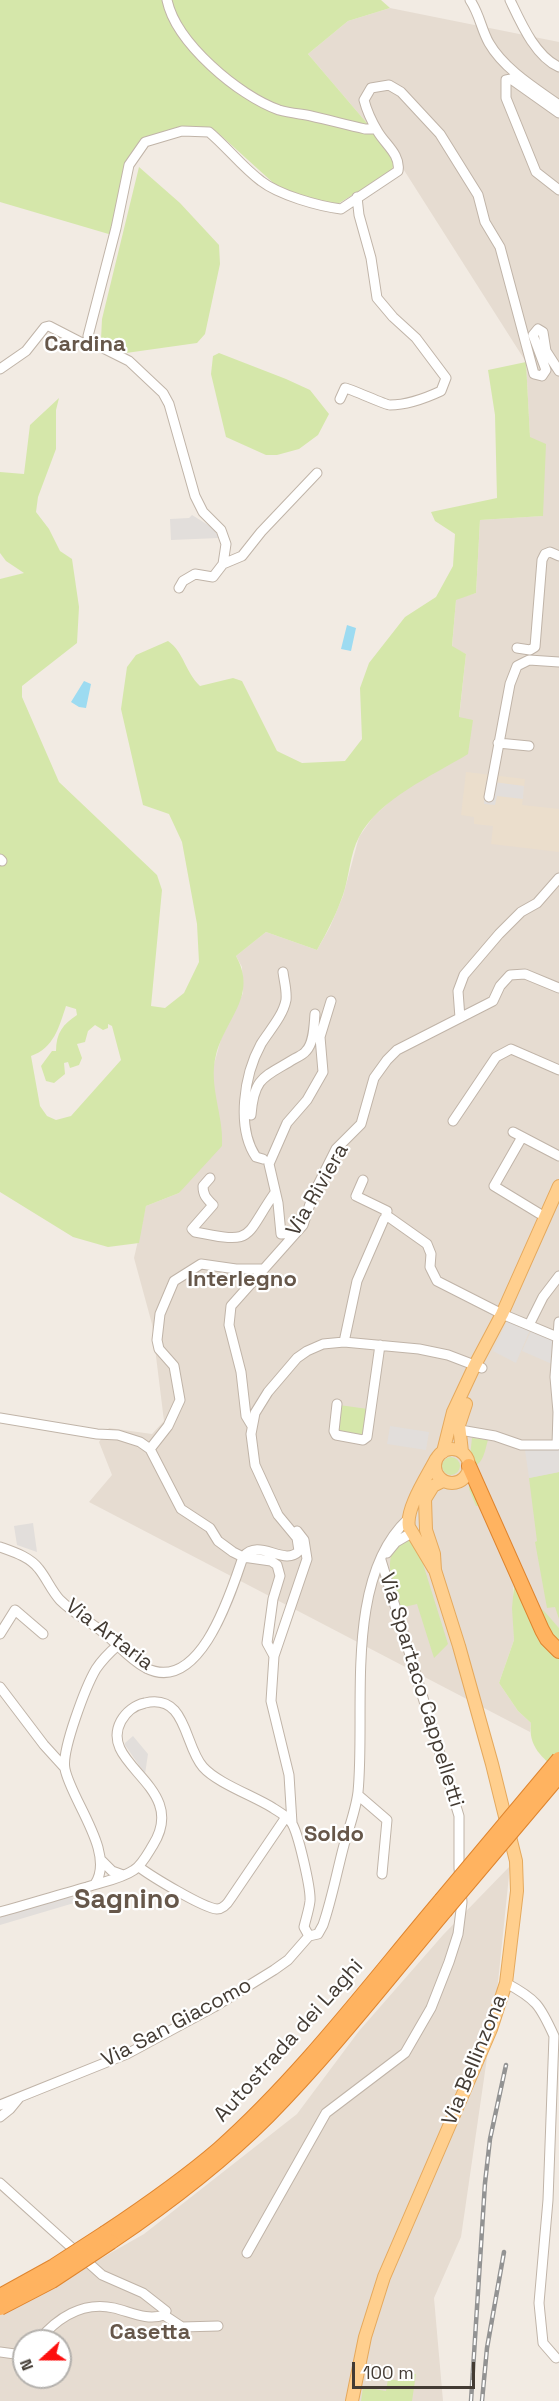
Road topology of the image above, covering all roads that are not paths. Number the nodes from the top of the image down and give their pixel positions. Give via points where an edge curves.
1 (167, 0) edge
2 (470, 0) edge
3 (510, 0) edge
4 (559, 68) edge
5 (559, 105) edge
6 (559, 113) edge
7 (376, 129) junction
8 (559, 190) edge
9 (357, 197) junction
10 (90, 343) junction
11 (0, 369) edge
12 (559, 371) edge
13 (340, 399) dead end
14 (317, 473) dead end
15 (559, 556) edge
16 (223, 564) junction
17 (179, 588) dead end
18 (517, 648) dead end
19 (559, 662) edge
20 (498, 742) junction
21 (529, 747) dead end
22 (489, 797) dead end
23 (559, 878) edge
24 (283, 972) dead end
25 (559, 988) edge
26 (331, 1001) dead end
27 (315, 1014) dead end
28 (460, 1018) junction
29 (559, 1070) edge
30 (453, 1121) dead end
31 (559, 1156) edge
32 (266, 1162) junction
33 (210, 1178) dead end
34 (363, 1180) dead end
35 (559, 1186) edge
36 (274, 1194) junction
37 (545, 1217) junction
38 (384, 1219) dead end
39 (296, 1233) junction
40 (262, 1269) junction
41 (559, 1276) edge
42 (502, 1314) junction
43 (559, 1322) edge
44 (529, 1326) junction
45 (557, 1337) junction
46 (344, 1342) junction
47 (380, 1345) junction
48 (478, 1366) junction
49 (337, 1404) dead end
50 (0, 1418) edge
51 (252, 1426) junction
52 (460, 1430) junction
53 (559, 1443) edge
54 (150, 1449) junction
55 (462, 1452) junction
56 (440, 1455) junction
57 (469, 1466) junction
58 (443, 1480) junction
59 (408, 1519) junction
60 (426, 1525) junction
61 (287, 1527) junction
62 (413, 1532) junction
63 (0, 1547) edge
64 (243, 1557) junction
65 (381, 1560) junction
66 (435, 1570) junction
67 (0, 1634) edge
68 (43, 1634) dead end
69 (118, 1645) junction
70 (559, 1651) edge
71 (274, 1656) junction
72 (0, 1687) edge
73 (559, 1759) edge
74 (64, 1767) junction
75 (559, 1776) edge
76 (358, 1795) junction
77 (289, 1820) junction
78 (100, 1859) junction
79 (139, 1867) junction
80 (382, 1874) dead end
81 (123, 1875) junction
82 (95, 1884) junction
83 (443, 1906) junction
84 (0, 1912) edge
85 (309, 1936) junction
86 (506, 1983) junction
87 (19, 2098) junction
88 (0, 2105) edge
89 (0, 2118) edge
90 (0, 2183) edge
91 (108, 2237) junction
92 (247, 2253) dead end
93 (0, 2296) edge
94 (0, 2308) edge
95 (164, 2315) junction
96 (218, 2326) dead end
97 (49, 2329) edge
98 (556, 2358) dead end
99 (352, 2401) edge

1 - 7 street via 177,26 197,51 221,74 261,102 281,110
2 - 5 street via 491,46 520,76
3 - 4 street via 544,57
6 - 8 street via 511,79 505,81 506,98 536,172
7 - 9 street via 394,152 398,171
7 - 12 street via 364,100 366,93 389,84 440,134 478,195 485,222 500,247 533,372 541,376 546,370 533,336 538,329 543,332 546,351
9 - 10 street via 341,209 282,192 261,182 209,132 182,131 145,142 129,165 123,183 116,228 88,336
9 - 13 street via 377,298 416,338 446,378 441,391 412,402 388,405 345,388
10 - 11 street via 82,343 48,326 26,351
10 - 16 street via 122,356 163,393 175,420 200,508 221,531 225,544
14 - 16 street via 242,556
15 - 18 street via 550,552 542,560 535,647
16 - 17 street via 213,577 195,574
19 - 20 street via 529,660 517,666
20 - 21 street
20 - 22 street
23 - 28 street via 537,903 521,912 499,934 464,975 458,991
24 - 32 street via 284,1007 260,1046 247,1082 247,1137 256,1157
25 - 28 street, Via Riviera via 525,974 510,975 494,1001
26 - 32 street via 320,1037 323,1072 307,1100 287,1123 276,1151
27 - 32 street via 307,1051 264,1076 252,1100 252,1136
28 - 39 street, Via Riviera via 397,1050 387,1060 374,1078 360,1124 336,1149
29 - 30 street via 506,1050 496,1057
31 - 37 street via 517,1134 494,1186
32 - 36 street
33 - 36 street via 203,1191 213,1205 192,1229 195,1232 238,1239 257,1224
34 - 42 street via 356,1196 387,1211 386,1215 427,1244 430,1267 437,1281
35 - 37 main road
36 - 39 street via 281,1234
37 - 42 main road
38 - 46 street via 357,1281
39 - 40 street, Via Riviera
40 - 51 street, Via Riviera via 229,1311 246,1416
40 - 54 street via 201,1264 174,1281 160,1314 157,1340 159,1349 174,1366 180,1400 168,1426
41 - 44 street
42 - 44 street
42 - 48 main road
43 - 45 street
44 - 45 street
45 - 53 street
46 - 47 street
46 - 51 street via 323,1344 297,1358 268,1392
47 - 48 street via 448,1355
47 - 49 street via 367,1437 363,1440 336,1435
48 - 52 main road via 460,1417
48 - 56 main road via 453,1412
50 - 54 street via 118,1435
51 - 61 street via 255,1465 270,1501
52 - 53 street via 521,1445 552,1447
52 - 55 main road
54 - 64 street via 181,1509
55 - 56 main road via 453,1449
55 - 57 main road
56 - 58 main road via 436,1472
56 - 59 main road via 420,1487
57 - 58 main road via 461,1481
57 - 70 highway via 542,1630
58 - 60 main road, Via Bellinzona via 433,1486 425,1499
59 - 62 main road, Via Bellinzona
59 - 65 street via 389,1541
60 - 62 main road
60 - 66 main road, Via Bellinzona
61 - 64 street via 299,1544 294,1556 258,1550
61 - 71 street via 300,1533 307,1558
62 - 65 street via 396,1542
62 - 66 main road, Via Bellinzona
63 - 69 street, Via Artaria via 27,1558 62,1601
64 - 69 street, Via Artaria via 229,1598 203,1649 182,1666 158,1672
64 - 71 street via 271,1562 279,1569 267,1643
65 - 76 street via 367,1603 359,1703
65 - 92 street, Via Spartaco Cappelletti via 459,1816 462,1902 458,1934 431,2008 405,2053 326,2113
66 - 86 main road, Via Bellinzona via 482,1727 516,1861 517,1891
67 - 68 street via 15,1610
69 - 74 street via 97,1668 87,1689
71 - 77 street via 271,1701 289,1775
72 - 74 street
73 - 83 highway, Autostrada dei Laghi, bridge
74 - 78 street
75 - 83 highway, Autostrada dei Laghi, bridge
76 - 80 street via 387,1820
76 - 85 street, Via San Giacomo via 326,1917 318,1934
77 - 79 street via 223,1908 215,1909
77 - 79 street via 203,1767 174,1710 157,1702 141,1704 121,1720 119,1744 160,1804 164,1817 158,1837
77 - 85 street via 310,1892 304,1927
78 - 81 street
78 - 82 street
79 - 81 street
81 - 82 street
82 - 84 street
83 - 91 highway, Autostrada dei Laghi via 310,2071 267,2117 201,2176
85 - 87 street, Via San Giacomo via 288,1960 214,2007 127,2054
86 - 98 street via 529,1995 544,2013 554,2036 548,2200 539,2303 543,2343
86 - 99 main road, Via Bellinzona via 491,2029 384,2277 365,2337
87 - 88 street, Via San Giacomo
87 - 89 street
90 - 95 street via 102,2275 143,2293 165,2308
91 - 93 highway, Autostrada dei Laghi, bridge
91 - 94 highway, Autostrada dei Laghi, bridge via 52,2281
95 - 96 street via 182,2327
95 - 97 street via 156,2318 114,2308 87,2308 65,2316

